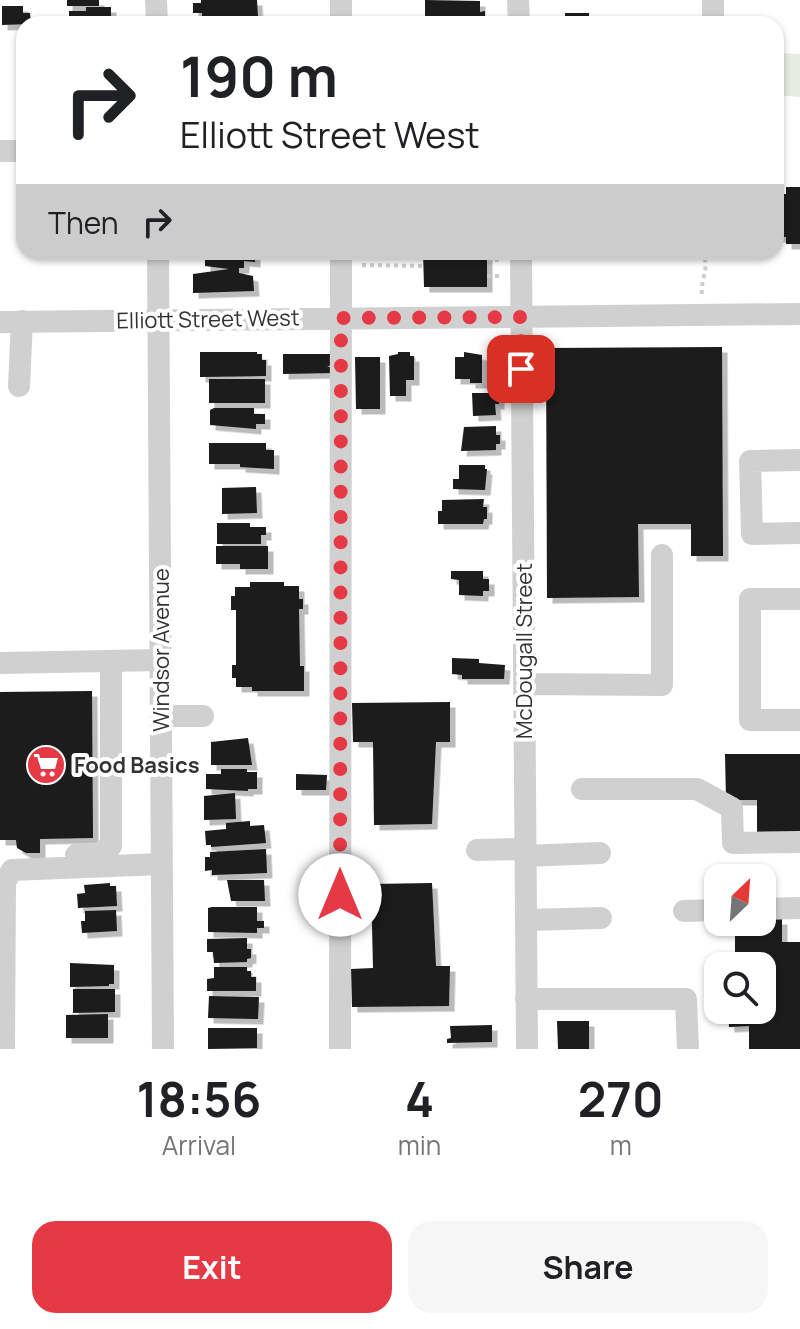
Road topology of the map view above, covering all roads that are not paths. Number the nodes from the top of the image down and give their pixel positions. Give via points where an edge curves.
1 (158, 260) edge
2 (341, 260) edge
3 (514, 260) edge
4 (800, 314) edge
5 (521, 317) junction
6 (341, 318) junction
7 (159, 320) junction
8 (11, 321) edge
9 (19, 386) dead end
10 (800, 460) edge
11 (800, 533) edge
12 (662, 555) dead end
13 (800, 599) edge
14 (161, 660) junction
15 (111, 661) junction
16 (0, 663) edge
17 (524, 684) junction
18 (161, 716) junction
19 (203, 716) dead end
20 (800, 720) edge
21 (582, 789) dead end
22 (800, 842) edge
23 (477, 850) dead end
24 (525, 852) junction
25 (600, 853) dead end
26 (0, 858) edge
27 (162, 864) junction
28 (2, 903) edge
29 (800, 908) edge
30 (776, 909) edge
31 (704, 910) edge
32 (684, 911) dead end
33 (601, 918) dead end
34 (526, 920) junction
35 (526, 999) junction
36 (4, 1049) edge
37 (163, 1049) edge
38 (340, 1049) edge
39 (527, 1049) edge
40 (688, 1049) edge

1 - 7 street, Windsor Avenue
2 - 6 street
3 - 5 street, McDougall Street
4 - 5 street, Elliott Street West
5 - 6 street, Elliott Street West
5 - 17 street, McDougall Street
6 - 7 street, Elliott Street West
6 - 38 street
7 - 8 street, Elliott Street West
7 - 14 street, Windsor Avenue
8 - 9 street
10 - 11 street via 750,461 752,534
12 - 17 street via 662,685
13 - 20 street via 750,599 750,720
14 - 15 street
14 - 18 street, Windsor Avenue
15 - 16 street
15 - 26 street via 111,846 96,855
17 - 24 street, McDougall Street
18 - 19 street
18 - 27 street, Windsor Avenue
21 - 22 street via 697,789 732,808 733,843
23 - 24 street
24 - 25 street
24 - 34 street, McDougall Street
27 - 28 street via 12,870
27 - 37 street, Windsor Avenue
28 - 36 street
29 - 30 street
31 - 32 street
33 - 34 street
34 - 35 street, McDougall Street
35 - 39 street, McDougall Street
35 - 40 street via 686,999

